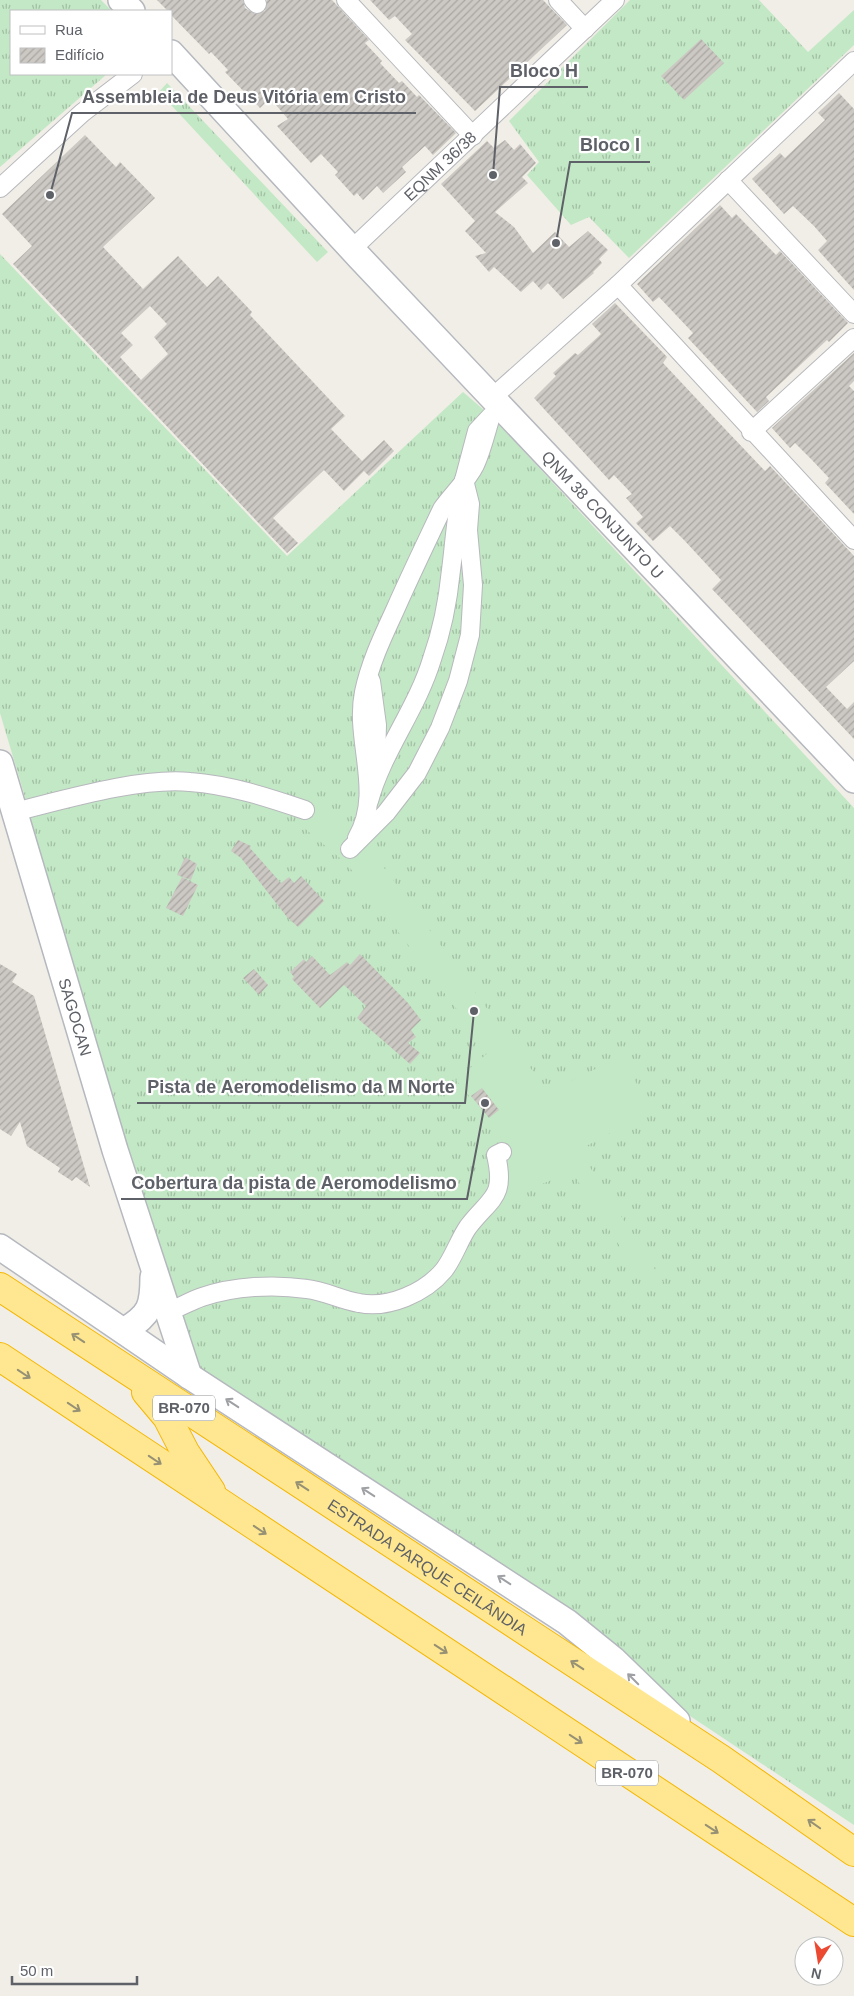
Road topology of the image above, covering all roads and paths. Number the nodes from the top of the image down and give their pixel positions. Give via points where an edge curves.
1 (121, 0) edge
2 (346, 0) edge
3 (558, 0) edge
4 (615, 0) edge
5 (131, 10) edge
6 (585, 29) junction
7 (172, 54) edge
8 (850, 72) edge
9 (132, 75) edge
10 (473, 136) junction
11 (728, 180) junction
12 (0, 188) edge
13 (352, 249) junction
14 (618, 285) junction
15 (854, 314) edge
16 (854, 338) edge
17 (493, 397) junction
18 (752, 432) junction
19 (464, 480) junction
20 (854, 540) edge
21 (369, 673) junction
22 (2, 774) edge
23 (375, 778) junction
24 (854, 780) edge
25 (369, 801) junction
26 (304, 810) dead end
27 (14, 812) junction
28 (502, 1152) dead end
29 (0, 1247) edge
30 (152, 1270) junction
31 (0, 1287) edge
32 (167, 1312) junction
33 (125, 1330) junction
34 (0, 1357) edge
35 (119, 1365) junction
36 (189, 1376) junction
37 (100, 1424) junction
38 (178, 1437) junction
39 (250, 1451) junction
40 (219, 1503) junction
41 (721, 1759) junction
42 (854, 1852) edge
43 (854, 1922) edge

1 - 5 street
2 - 10 street
3 - 6 street
4 - 6 street, EQNM 36/38
6 - 10 street, EQNM 36/38
7 - 13 street, QNM 38 CONJUNTO U
8 - 11 street
9 - 12 street via 82,113
10 - 13 street, EQNM 36/38
11 - 14 street
11 - 15 street
13 - 17 street, QNM 38 CONJUNTO U
14 - 17 street
14 - 18 street
16 - 18 street
17 - 24 street, QNM 38 CONJUNTO U
18 - 20 street
19 - 21 street via 442,510 417,560
19 - 23 street via 458,504 448,597 432,661 406,722
19 - 25 street via 470,504 468,530 474,585 470,635 458,681 440,728 417,773 386,814 350,849 363,828
21 - 23 street via 377,725
21 - 25 street via 362,714
22 - 27 street, SAGOCAN
23 - 25 street
26 - 27 street via 266,797 189,782 149,783
27 - 30 street, SAGOCAN
28 - 32 street via 496,1155 500,1171 497,1195 467,1229 443,1270 394,1302 358,1303 307,1289 228,1289
29 - 33 street
30 - 32 street, SAGOCAN
30 - 33 street, SAGOCAN via 153,1298 148,1312
35 -> 31 highway, ESTRADA PARQUE CEILÂNDIA / BR-070
32 - 36 street, SAGOCAN
33 - 36 street
34 -> 37 highway, BR-070
35 - 38 highway via 152,1398
35 - 39 highway, ESTRADA PARQUE CEILÂNDIA / BR-070
41 -> 36 street via 568,1622
37 - 38 highway via 144,1435
37 -> 40 highway, BR-070
38 - 39 highway via 218,1442
38 - 40 highway
41 -> 39 highway, ESTRADA PARQUE CEILÂNDIA / BR-070
40 -> 43 highway, BR-070
42 -> 41 highway, ESTRADA PARQUE CEILÂNDIA / BR-070

